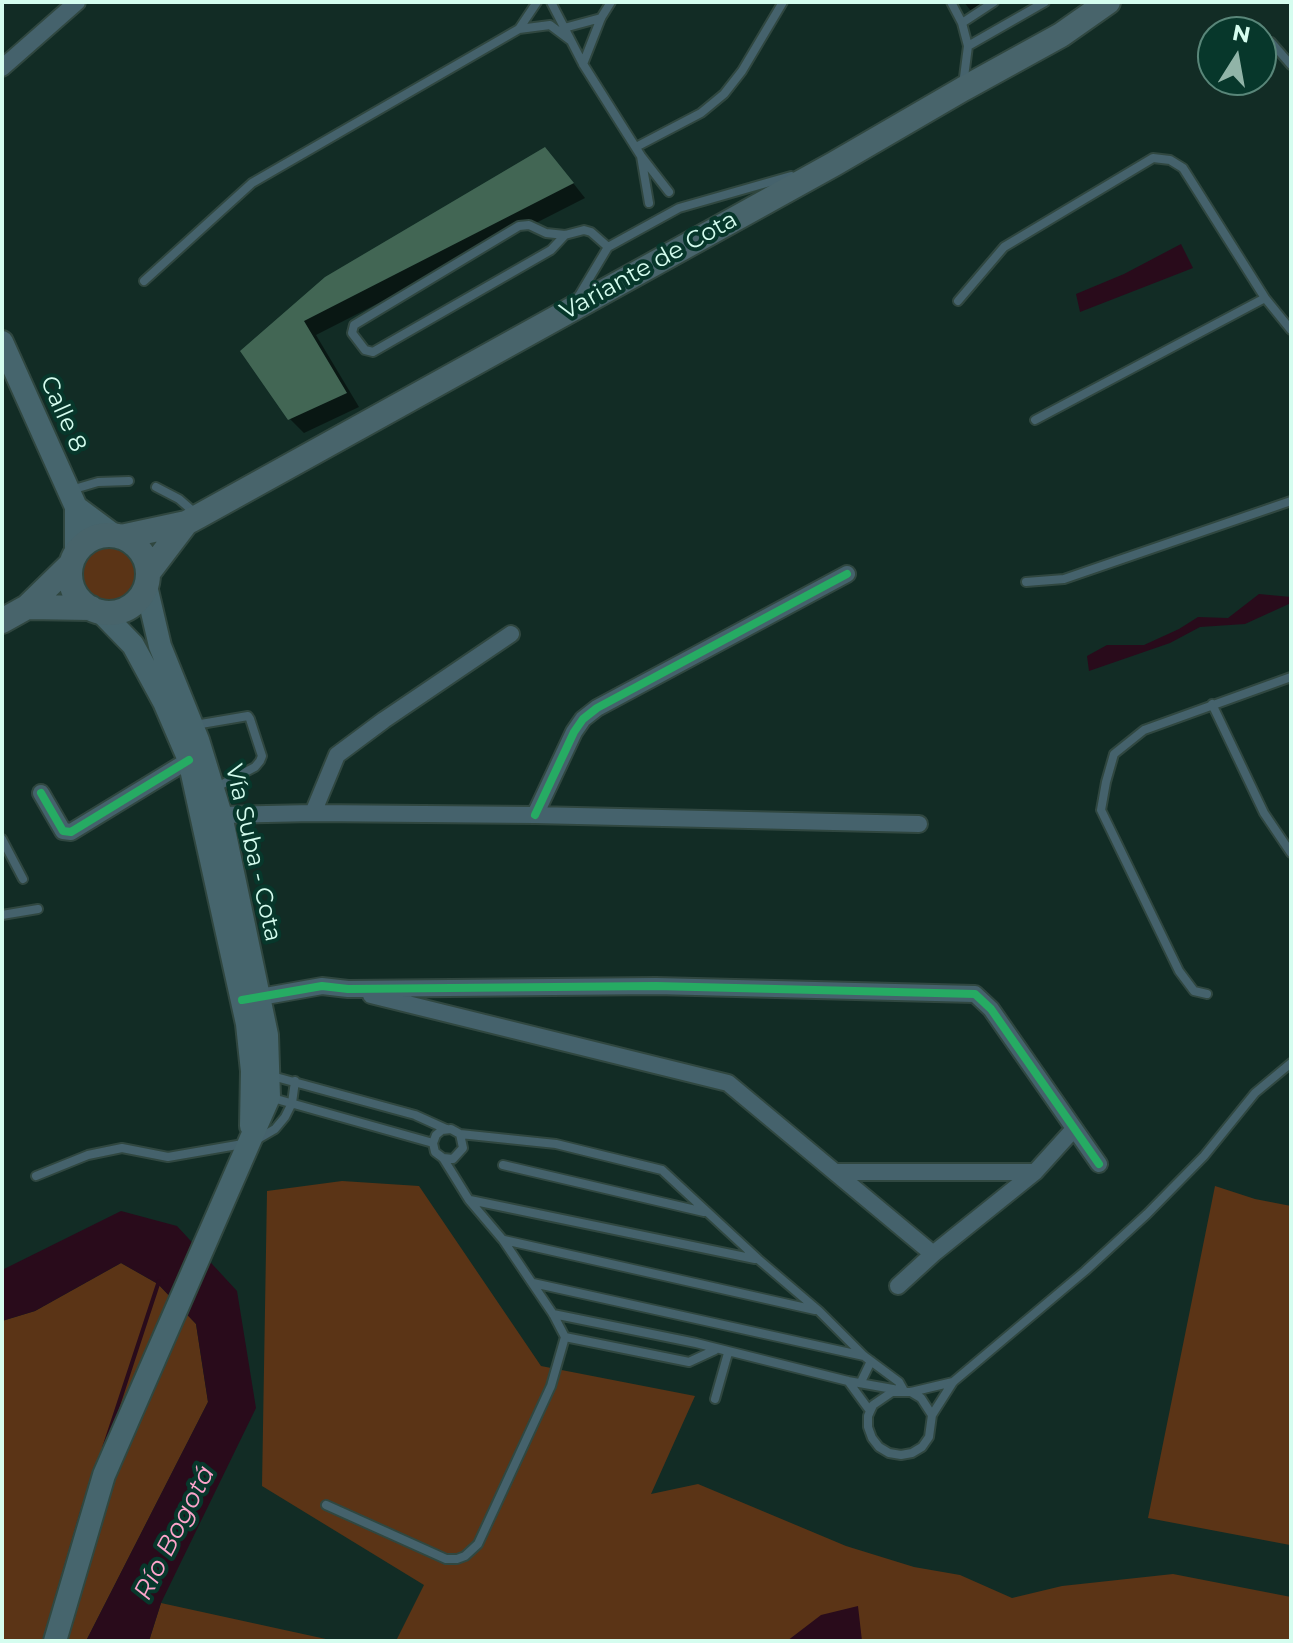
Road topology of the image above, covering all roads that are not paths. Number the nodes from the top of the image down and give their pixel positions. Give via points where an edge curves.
1 (77, 2) edge
2 (537, 2) edge
3 (551, 2) edge
4 (611, 2) edge
5 (783, 2) edge
6 (951, 2) edge
7 (994, 2) edge
8 (1045, 2) edge
9 (1108, 2) edge
10 (601, 18) junction
11 (962, 23) junction
12 (564, 28) junction
13 (519, 29) junction
14 (570, 40) junction
15 (968, 46) junction
16 (1277, 49) edge
17 (583, 64) junction
18 (1291, 65) edge
19 (2, 68) edge
20 (963, 89) junction
21 (636, 147) junction
22 (641, 156) junction
23 (834, 164) junction
24 (674, 200) junction
25 (651, 212) junction
26 (565, 235) junction
27 (608, 247) junction
28 (144, 281) dead end
29 (1265, 298) junction
30 (958, 301) dead end
31 (570, 310) junction
32 (1291, 330) edge
33 (2, 342) edge
34 (1035, 420) dead end
35 (129, 481) dead end
36 (156, 487) dead end
37 (72, 498) junction
38 (1291, 501) edge
39 (192, 519) junction
40 (118, 537) junction
41 (73, 559) junction
42 (847, 574) dead end
43 (147, 580) junction
44 (1026, 582) dead end
45 (27, 607) junction
46 (95, 610) junction
47 (2, 621) edge
48 (511, 634) dead end
49 (1291, 677) edge
50 (1212, 704) junction
51 (192, 726) junction
52 (189, 760) junction
53 (214, 789) junction
54 (41, 793) dead end
55 (313, 813) junction
56 (221, 815) junction
57 (535, 815) junction
58 (919, 824) dead end
59 (2, 839) edge
60 (1291, 853) edge
61 (23, 879) dead end
62 (38, 909) dead end
63 (2, 915) edge
64 (348, 989) junction
65 (1207, 994) dead end
66 (251, 998) junction
67 (1291, 1063) edge
68 (295, 1081) junction
69 (261, 1084) junction
70 (292, 1103) junction
71 (447, 1129) junction
72 (1073, 1130) junction
73 (460, 1134) junction
74 (249, 1140) junction
75 (433, 1143) junction
76 (443, 1158) junction
77 (1099, 1164) dead end
78 (503, 1165) dead end
79 (838, 1172) junction
80 (1035, 1172) junction
81 (36, 1176) dead end
82 (469, 1200) junction
83 (706, 1213) junction
84 (503, 1240) junction
85 (933, 1254) junction
86 (758, 1259) junction
87 (533, 1283) junction
88 (898, 1286) dead end
89 (819, 1311) junction
90 (553, 1314) junction
91 (565, 1337) junction
92 (716, 1350) junction
93 (728, 1353) junction
94 (867, 1359) junction
95 (848, 1381) junction
96 (861, 1382) junction
97 (953, 1382) junction
98 (908, 1392) junction
99 (715, 1399) dead end
100 (870, 1411) junction
101 (932, 1415) junction
102 (326, 1505) dead end
103 (55, 1641) edge

1 - 19 street
2 - 13 lane
3 - 12 lane
4 - 10 lane
5 - 21 lane via 724,94 701,113
6 - 11 lane
7 - 11 lane
8 - 15 lane
9 - 20 main road, Variante de Cota via 1061,35
10 - 12 lane
10 - 17 lane
11 - 15 lane
12 - 14 lane
13 - 14 lane via 550,25
13 - 28 lane via 252,183
14 - 17 lane
15 - 20 lane
16 - 18 lane
17 - 21 lane
20 - 23 main road, Variante de Cota
21 - 22 lane
22 - 24 lane
22 - 25 lane
23 - 24 lane
23 - 31 main road, Variante de Cota
24 - 25 lane
25 - 27 lane
26 - 26 lane via 519,226 354,325 352,333 373,352 551,250
26 - 27 lane via 584,230
27 - 31 lane
29 - 30 lane via 1183,168 1153,158 1004,247
29 - 32 lane
29 - 34 lane
31 - 39 main road, Variante de Cota
33 - 37 main road, Calle 8
35 - 37 lane via 98,482
36 - 39 lane via 179,499
37 - 40 main road
37 - 41 main road
38 - 44 lane via 1064,579
39 - 40 main road, Variante de Cota
39 - 43 main road, Variante de Cota
40 - 41 main road via 93,539
40 - 43 main road via 140,551
41 - 45 main road
41 - 46 main road via 74,590
42 - 57 street via 597,708 574,732
43 - 46 main road via 133,605 111,613
43 - 51 main road, Vía Suba - Cota via 160,646
45 - 46 main road
45 - 47 main road
46 - 52 main road, Vía Suba - Cota via 133,645
48 - 55 street via 337,755
49 - 50 lane
50 - 60 lane via 1264,813
50 - 65 lane via 1144,730 1114,754 1101,810 1179,971 1194,991
51 - 53 main road, Vía Suba - Cota
51 - 53 lane via 250,719 260,761
52 - 54 street via 71,832 63,831
52 - 66 main road, Vía Suba - Cota
53 - 56 main road, Vía Suba - Cota
55 - 56 street
55 - 57 street
56 - 66 main road, Vía Suba - Cota
57 - 58 street
59 - 61 lane
62 - 63 lane
64 - 66 street via 322,986
64 - 72 street via 656,986 975,994 991,1009
64 - 79 street via 728,1083
66 - 69 main road, Vía Suba - Cota
67 - 97 lane via 1255,1093 1147,1214
68 - 69 lane
68 - 70 lane
68 - 71 lane
69 - 70 lane
69 - 74 main road, Vía Suba - Cota
70 - 74 lane via 275,1129
70 - 75 lane
71 - 73 lane
71 - 75 lane
72 - 77 street
72 - 80 street
73 - 76 lane via 461,1153
73 - 83 lane via 556,1144 662,1170
74 - 81 lane via 168,1157 122,1148
74 - 103 main road, Vía Suba - Cota via 104,1475
75 - 76 lane
76 - 82 lane
78 - 83 lane
79 - 80 street
79 - 85 street
80 - 85 street
82 - 84 lane
82 - 86 lane
83 - 86 lane
84 - 87 lane
84 - 89 lane
85 - 88 street
86 - 89 lane
87 - 90 lane
87 - 94 lane
89 - 94 lane
90 - 91 lane
90 - 92 lane
91 - 92 lane via 689,1362
91 - 102 lane via 551,1386 526,1441 478,1544 465,1556 446,1559
92 - 93 lane
93 - 95 lane
93 - 99 lane
94 - 96 lane
94 - 98 lane
95 - 96 lane
95 - 100 lane
96 - 98 lane
97 - 98 lane
97 - 101 lane
98 - 100 lane via 881,1396
98 - 101 lane via 921,1398
100 - 101 lane via 872,1438 889,1453 901,1455 922,1447

